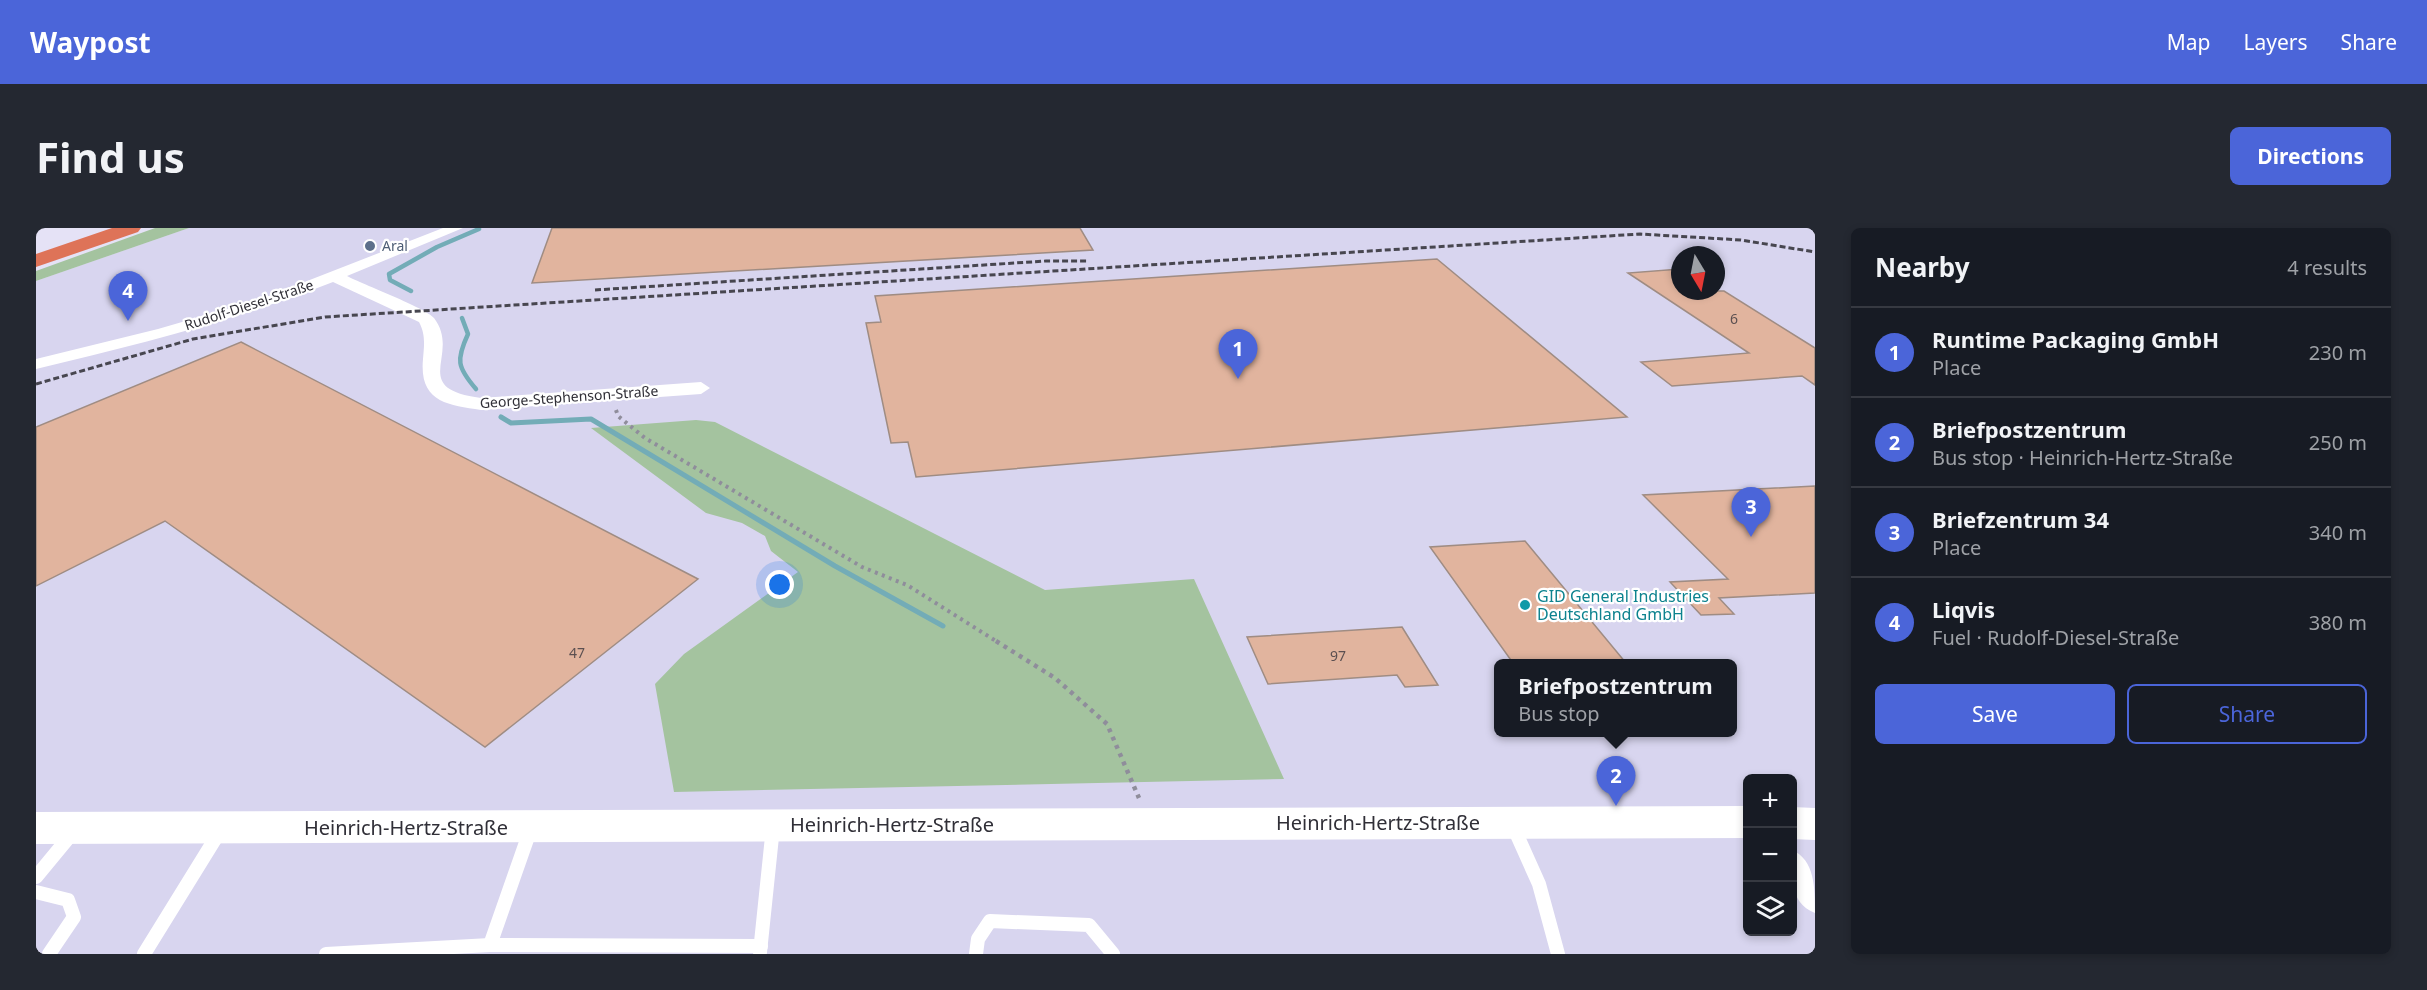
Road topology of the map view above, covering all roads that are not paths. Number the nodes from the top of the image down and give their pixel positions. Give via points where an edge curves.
1 (96, 228) edge
2 (131, 228) edge
3 (456, 228) edge
4 (36, 249) edge
5 (36, 261) edge
6 (333, 276) junction
7 (36, 364) edge
8 (701, 388) dead end
9 (1512, 822) junction
10 (1743, 822) edge
11 (1797, 823) edge
12 (1815, 824) edge
13 (773, 825) junction
14 (223, 827) junction
15 (36, 828) edge
16 (76, 828) junction
17 (531, 828) junction
18 (1797, 871) edge
19 (36, 878) edge
20 (36, 892) edge
21 (1815, 898) edge
22 (490, 945) junction
23 (760, 950) edge
24 (49, 954) edge
25 (144, 954) edge
26 (326, 954) edge
27 (976, 954) edge
28 (1113, 954) edge
29 (1558, 954) edge

1 - 4 highway
2 - 5 highway
3 - 6 street, Rudolf-Diesel-Straße
6 - 7 street, Rudolf-Diesel-Straße via 217,318
6 - 8 street, George-Stephenson-Straße via 426,319 432,329 431,380 440,393 452,400 481,404
9 - 10 street, Heinrich-Hertz-Straße
9 - 13 street, Heinrich-Hertz-Straße
9 - 29 lane via 1539,884
11 - 12 street
13 - 17 street, Heinrich-Hertz-Straße
13 - 23 lane
14 - 16 street, Heinrich-Hertz-Straße
14 - 17 street, Heinrich-Hertz-Straße
14 - 25 lane
15 - 16 street, Heinrich-Hertz-Straße
16 - 19 lane
17 - 22 lane
18 - 21 street
20 - 24 lane via 68,900 74,917
22 - 23 lane
22 - 26 lane
27 - 28 lane via 978,939 990,921 1089,925

